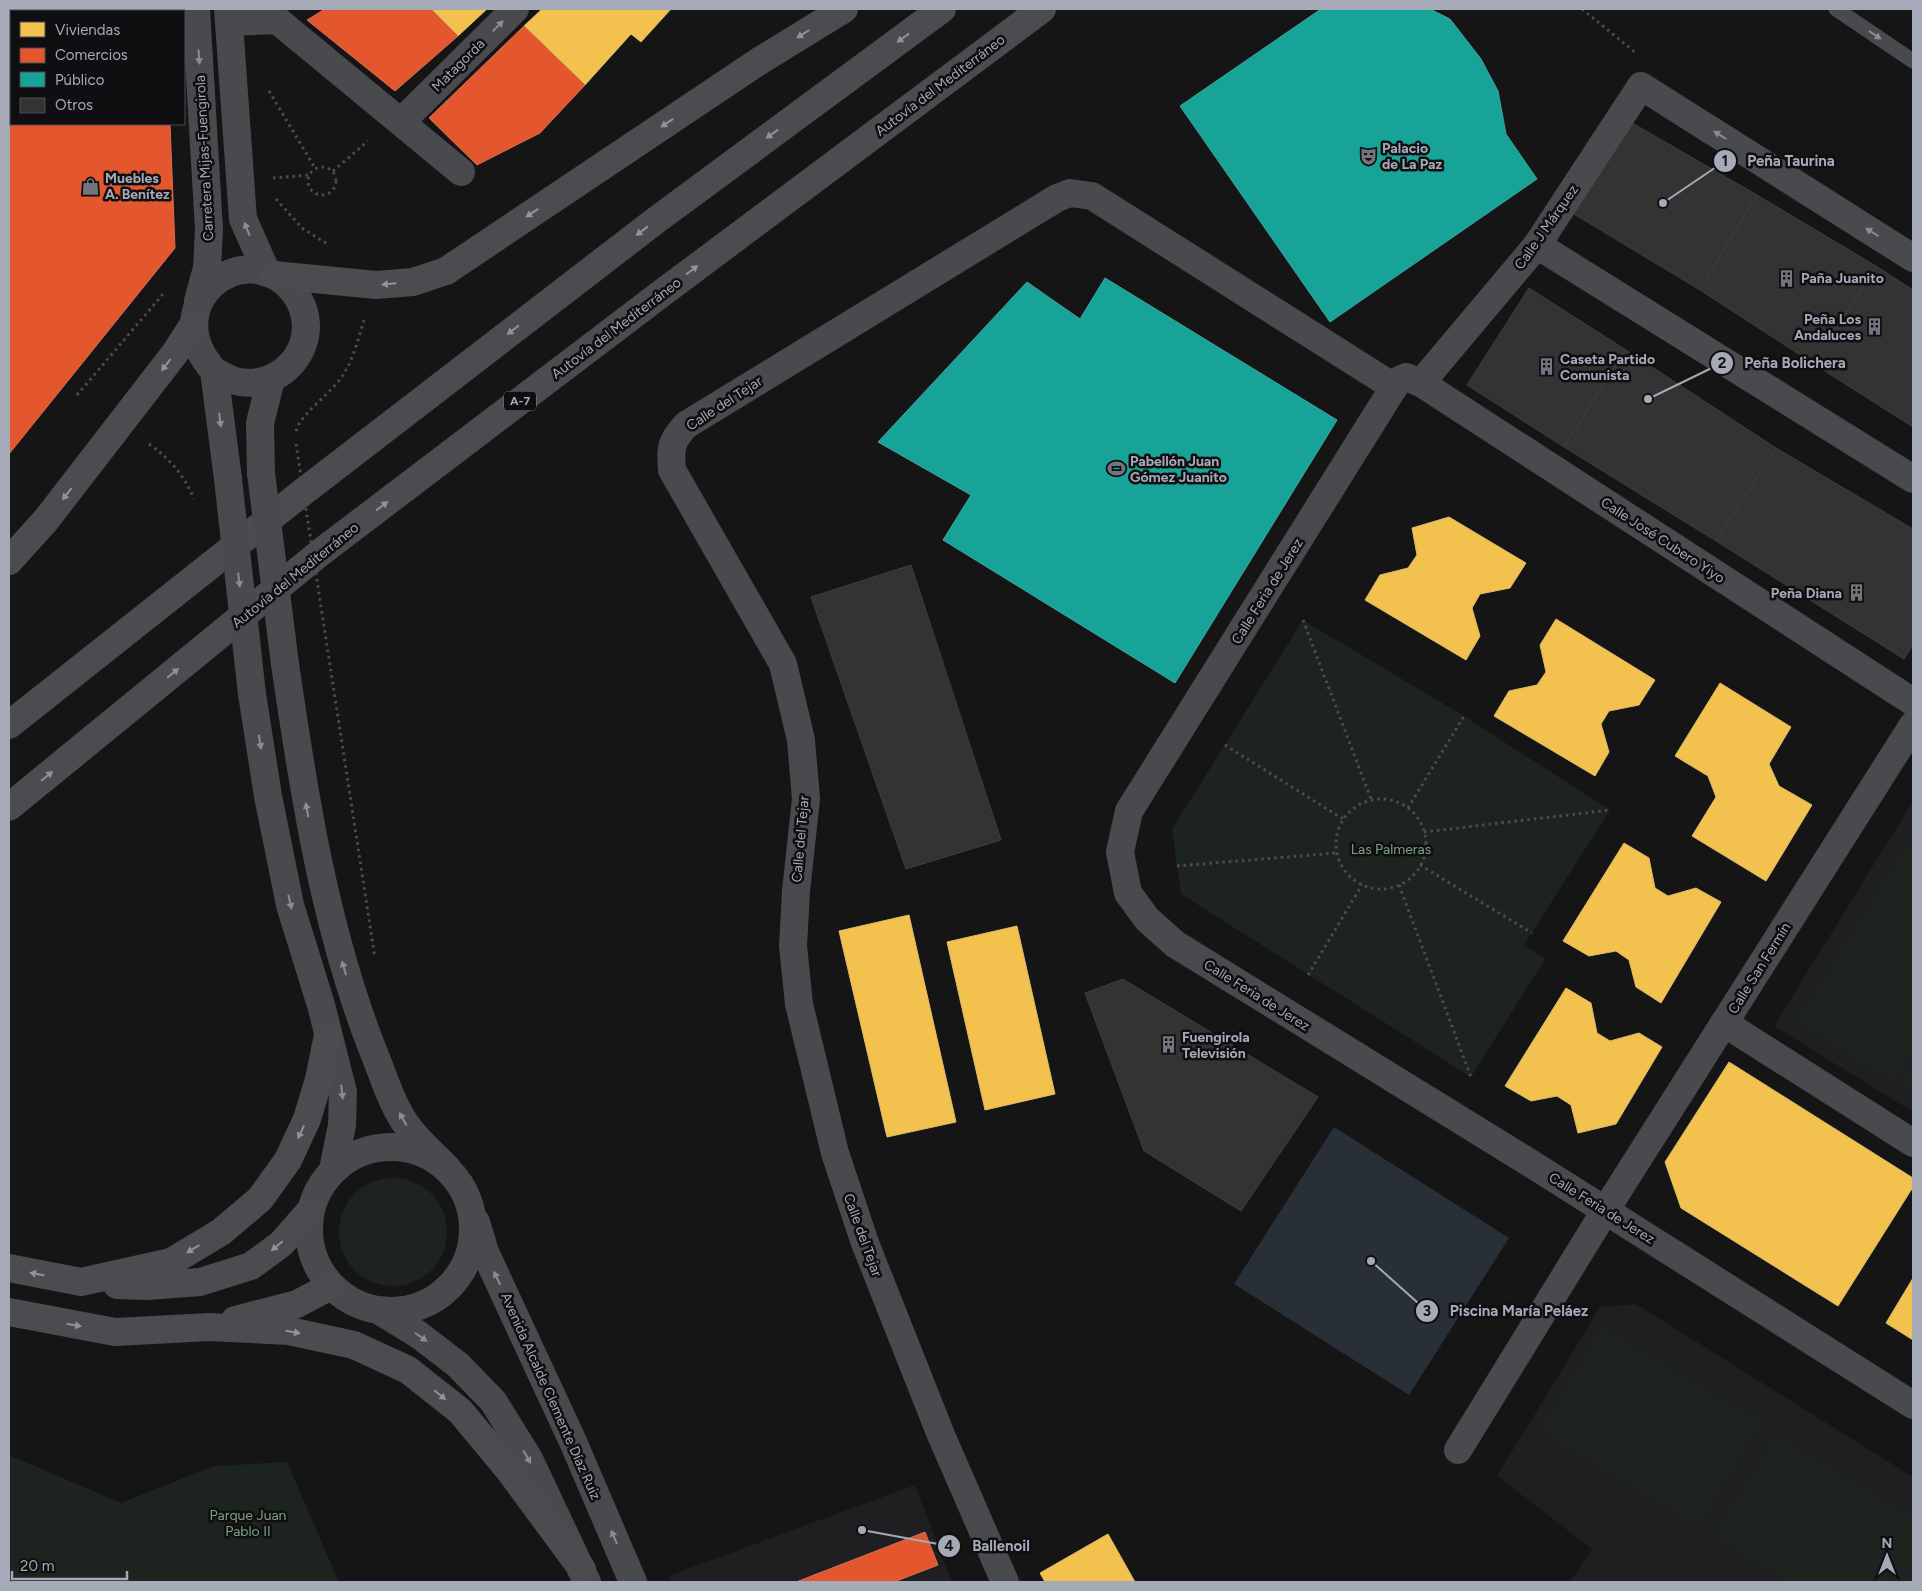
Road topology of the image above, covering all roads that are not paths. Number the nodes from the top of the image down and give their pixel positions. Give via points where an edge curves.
1 (196, 9) edge
2 (516, 9) edge
3 (844, 9) edge
4 (942, 9) edge
5 (1042, 9) edge
6 (1836, 9) edge
7 (229, 16) edge
8 (1913, 61) edge
9 (398, 120) junction
10 (461, 172) dead end
11 (1070, 193) joint
12 (1537, 245) junction
13 (1913, 258) edge
14 (271, 274) junction
15 (195, 315) junction
16 (214, 371) junction
17 (271, 379) junction
18 (1409, 383) junction
19 (1913, 479) edge
20 (9, 561) edge
21 (1913, 702) edge
22 (1913, 724) edge
23 (9, 725) edge
24 (9, 807) edge
25 (1724, 1023) junction
26 (328, 1035) junction
27 (1913, 1142) edge
28 (447, 1168) junction
29 (332, 1170) junction
30 (472, 1208) junction
31 (310, 1211) junction
32 (1606, 1211) junction
33 (9, 1268) edge
34 (81, 1282) junction
35 (332, 1286) junction
36 (380, 1311) junction
37 (9, 1312) edge
38 (210, 1327) junction
39 (1913, 1405) edge
40 (1458, 1450) dead end
41 (584, 1576) edge
42 (634, 1582) edge
43 (1005, 1582) edge

1 -> 15 street, Carretera Mijas-Fuengirola via 209,230 207,268
9 -> 2 street, Matagorda
3 -> 14 highway via 761,60 446,271 413,282 376,286
4 -> 23 highway via 655,221 303,492
24 -> 5 highway, Autovía del Mediterráneo / A-7 via 321,552
6 -> 8 lane
7 - 9 street via 277,20
14 -> 7 street via 243,219
9 - 10 street
11 - 18 street, Calle José Cubero Yiyo via 1092,196
11 - 43 street, Calle del Tejar via 686,425 674,437 670,453 672,470 783,664 801,740 806,799 793,946 799,1004 835,1153 865,1243 941,1436
13 -> 12 street, Calle J Márquez via 1641,86
12 - 18 street, Calle J Márquez
12 - 19 street
14 - 15 street via 256,270 238,271 220,278 206,290
14 - 17 street via 289,287 300,301 306,318 306,337 299,355 287,369
15 - 16 street via 196,342 204,360
15 -> 20 highway via 175,353 46,520
16 - 17 street via 234,381 253,383
16 -> 26 street, bridge via 252,694 268,796 290,905
28 -> 17 street, bridge via 408,1128 394,1102 352,996 321,880 302,788 261,473 260,423
18 - 21 street, Calle José Cubero Yiyo
18 - 32 street, Calle Feria de Jerez via 1129,811 1120,852 1128,893 1147,919 1175,944
22 - 25 street, Calle San Fermín
25 - 27 street
25 - 32 street, Calle San Fermín
26 -> 29 street via 343,1092 342,1125
26 -> 34 highway via 307,1118 288,1160 260,1198 221,1232 171,1262
28 - 29 street via 428,1155 403,1147 378,1147 353,1155
28 - 30 street via 462,1186
29 - 31 street via 318,1189
30 - 36 street via 474,1231 469,1254 456,1280 435,1298 408,1309
42 -> 30 street, Avenida Alcalde Clemente Díaz Ruiz via 485,1252
31 -> 34 highway via 281,1244 251,1266 200,1282 147,1286
31 - 35 street via 311,1246 316,1263
32 - 39 street, Calle Feria de Jerez
32 - 40 street, Calle San Fermín
34 -> 33 highway
35 - 36 street via 353,1302
35 - 38 highway via 297,1304
36 -> 41 street via 458,1365 493,1401 529,1459
37 -> 38 highway via 115,1332
38 -> 41 highway via 289,1331 354,1345 408,1370 460,1411 509,1470

